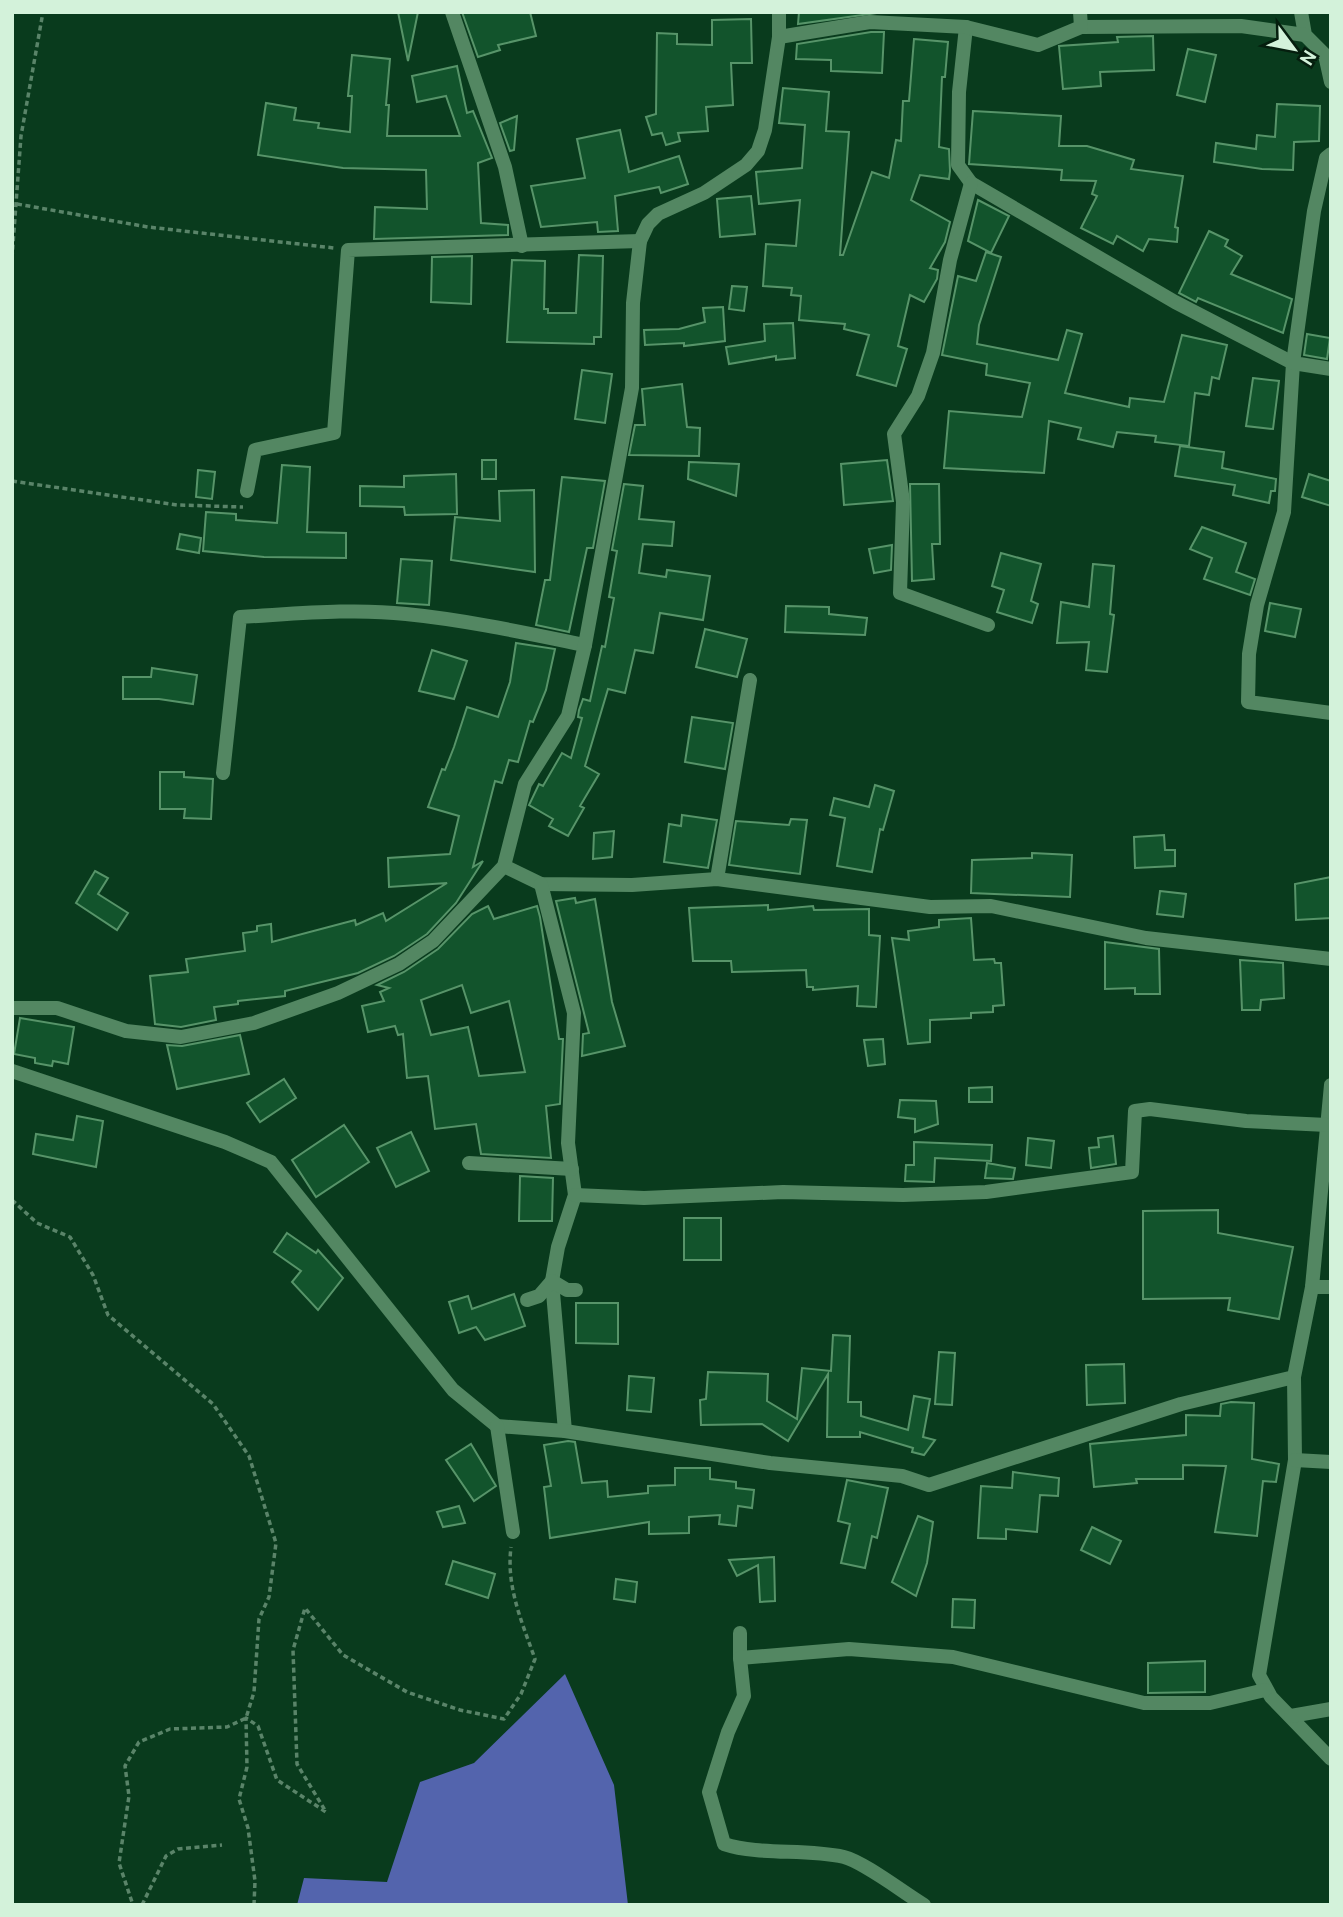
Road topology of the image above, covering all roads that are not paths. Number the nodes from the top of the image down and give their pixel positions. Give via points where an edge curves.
1 (452, 12) edge
2 (779, 12) edge
3 (1300, 12) edge
4 (1080, 20) edge
5 (966, 27) junction
6 (1305, 35) junction
7 (779, 37) junction
8 (1331, 82) edge
9 (1331, 154) edge
10 (971, 183) junction
11 (639, 242) junction
12 (523, 246) junction
13 (1293, 363) junction
14 (1331, 369) edge
15 (247, 491) road end
16 (988, 625) dead end
17 (585, 645) junction
18 (750, 680) dead end
19 (1331, 713) edge
20 (223, 773) dead end
21 (504, 866) junction
22 (717, 879) junction
23 (541, 884) junction
24 (1331, 960) edge
25 (12, 1008) edge
26 (12, 1071) edge
27 (1331, 1085) edge
28 (1329, 1109) edge
29 (1327, 1125) junction
30 (470, 1164) dead end
31 (572, 1169) junction
32 (575, 1195) junction
33 (552, 1281) junction
34 (1312, 1287) junction
35 (1331, 1287) edge
36 (576, 1290) dead end
37 (527, 1300) dead end
38 (1294, 1377) junction
39 (497, 1426) junction
40 (565, 1430) junction
41 (1295, 1460) junction
42 (1331, 1462) edge
43 (513, 1531) road end
44 (740, 1633) dead end
45 (740, 1658) junction
46 (1265, 1690) junction
47 (1331, 1709) edge
48 (1291, 1716) junction
49 (1331, 1759) edge
50 (924, 1905) edge

1 - 12 street via 505,167
2 - 7 street
3 - 6 street
4 - 5 street via 1038,44
4 - 6 street via 1241,26
5 - 7 street via 870,22
5 - 10 street via 958,165
6 - 8 street via 1325,55
7 - 11 street via 758,151 746,165 704,192 658,214
9 - 13 street via 1325,158 1314,211
10 - 13 street via 1175,302
10 - 16 street via 950,260 933,353 918,396 894,434 903,502 900,593
11 - 12 street
11 - 17 street via 632,388
12 - 15 street via 348,250 334,433 255,450
13 - 14 street
13 - 19 street via 1284,512 1257,605 1248,702
17 - 20 street via 404,613 240,617
17 - 21 street via 568,716 525,784
18 - 22 street
21 - 23 street
21 - 25 street via 433,941 398,964 338,993 254,1023 181,1037 126,1031 57,1008
22 - 23 street via 632,885
22 - 24 street via 930,907 991,906 1146,938
23 - 31 street via 575,1013 568,1143
26 - 39 street via 225,1142 271,1162 453,1390
27 - 28 street
28 - 29 street
29 - 32 street via 1135,1111 1132,1172 986,1192 717,1193 645,1198
29 - 34 street
30 - 31 street
31 - 32 street
32 - 33 street
33 - 36 street
33 - 37 street via 539,1296
33 - 40 street
34 - 35 street
34 - 38 street
38 - 40 street via 1181,1404 929,1485 902,1476 770,1462
38 - 41 street
39 - 40 street
39 - 43 street
41 - 42 street
41 - 46 street via 1259,1675
44 - 45 street
45 - 46 street via 849,1649 953,1657 1144,1703 1210,1703
45 - 50 street via 744,1696 709,1792 724,1844 744,1850 811,1851 847,1857
46 - 48 street
47 - 48 street
48 - 49 street

